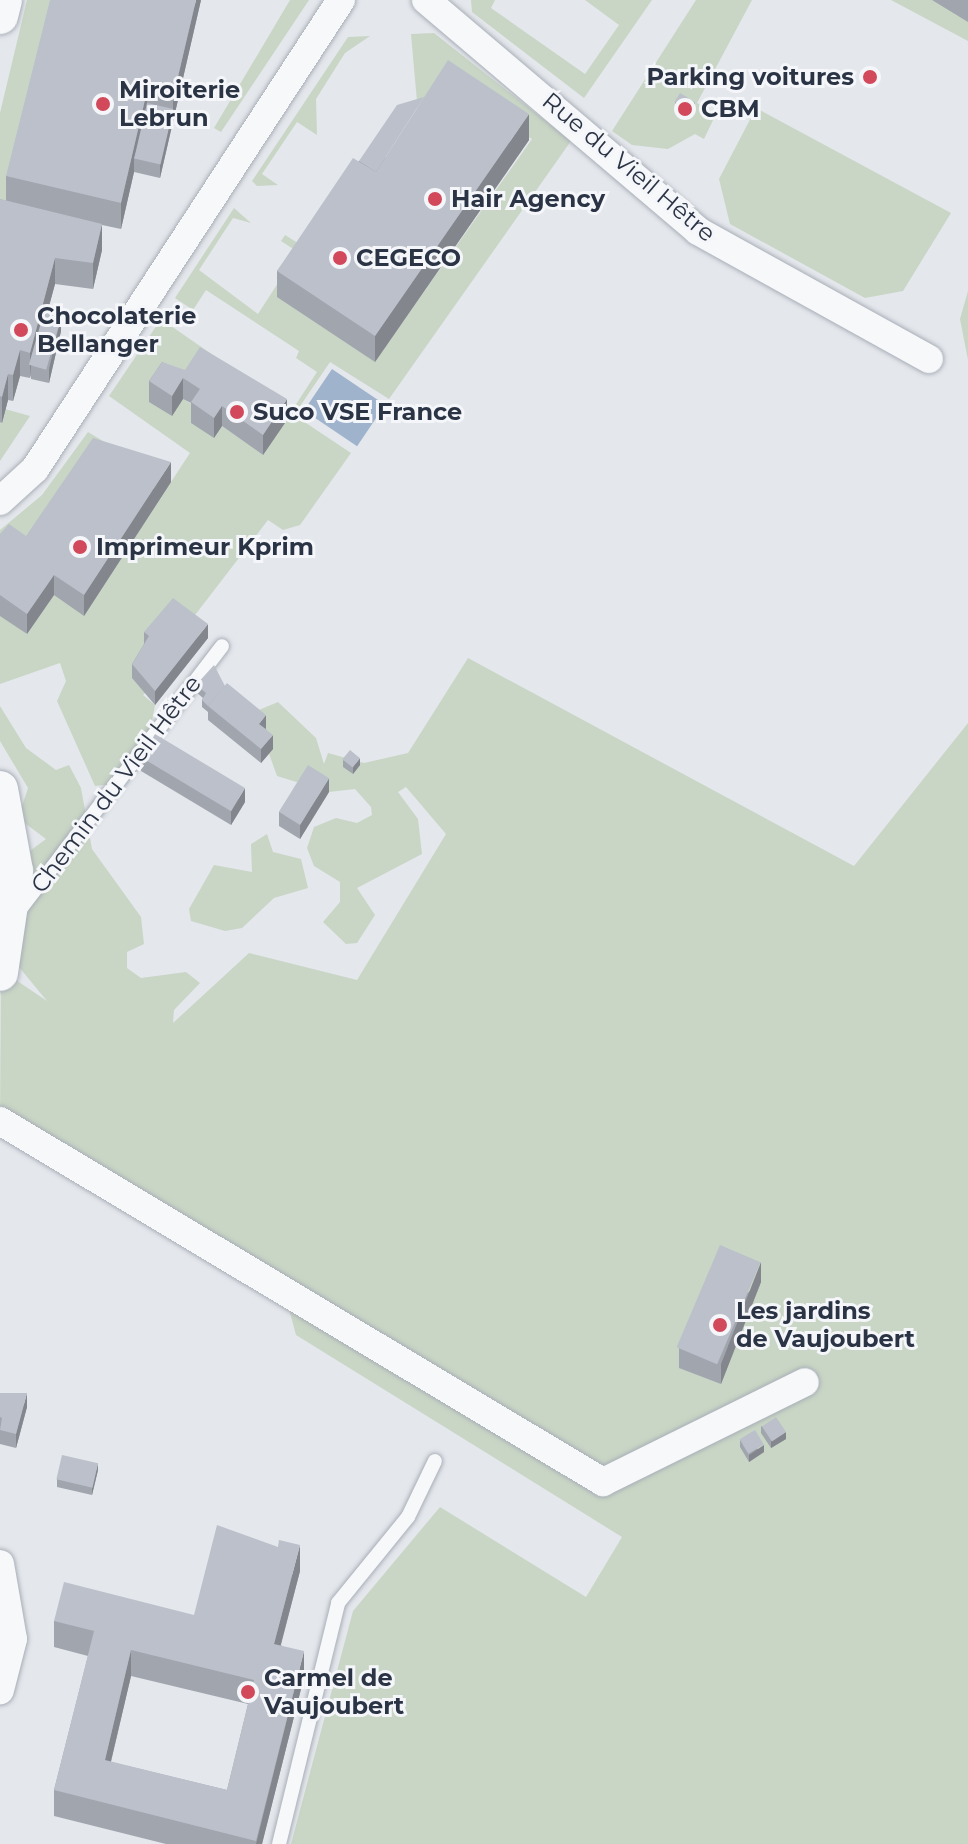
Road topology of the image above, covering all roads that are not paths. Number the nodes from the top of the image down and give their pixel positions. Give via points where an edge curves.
1 (4, 0) edge
2 (341, 0) edge
3 (426, 0) edge
4 (0, 16) edge
5 (929, 359) dead end
6 (0, 501) edge
7 (222, 646) dead end
8 (0, 789) edge
9 (10, 922) junction
10 (0, 973) edge
11 (0, 1121) edge
12 (805, 1382) dead end
13 (435, 1461) dead end
14 (0, 1564) edge
15 (0, 1690) edge
16 (279, 1844) edge

1 - 4 street
2 - 6 street via 35,469
3 - 5 street, Rue du Vieil Hêtre via 698,231
7 - 9 lane, Chemin du Vieil Hêtre
8 - 9 street via 15,871
9 - 10 street
11 - 12 street via 603,1482
13 - 16 lane via 408,1517 338,1603
14 - 15 street via 13,1639

